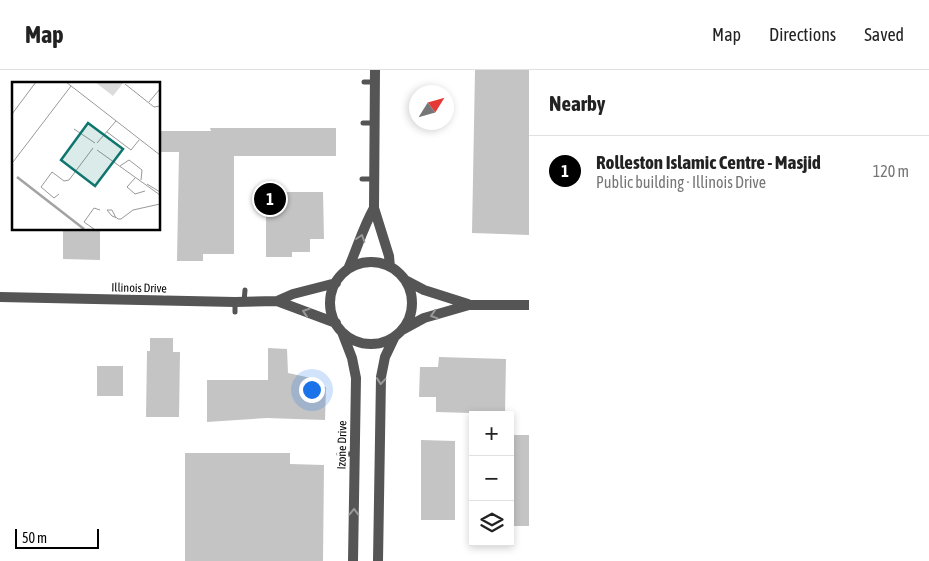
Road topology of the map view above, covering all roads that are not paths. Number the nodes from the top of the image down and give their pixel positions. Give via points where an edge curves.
1 (374, 70) edge
2 (362, 179) dead end
3 (373, 179) junction
4 (374, 208) junction
5 (390, 267) junction
6 (348, 269) junction
7 (405, 280) junction
8 (336, 283) junction
9 (245, 290) dead end
10 (0, 297) edge
11 (277, 301) junction
12 (469, 305) junction
13 (529, 305) edge
14 (238, 306) junction
15 (339, 327) junction
16 (399, 333) junction
17 (339, 454) dead end
18 (355, 454) junction
19 (353, 561) edge
20 (378, 561) edge

1 - 3 street via 369,82
2 - 3 lane
3 - 4 street
4 - 5 street
6 -> 4 street
5 - 6 street via 369,262
5 - 7 street
6 - 8 street
7 - 12 street
7 - 16 street via 412,306
8 - 11 street, Illinois Drive
8 - 15 street via 331,296 331,310
9 - 14 lane
10 - 14 street, Illinois Drive
11 - 14 street, Illinois Drive
15 -> 11 street, Illinois Drive
12 - 13 street
12 -> 16 street via 424,318
15 - 16 street via 362,343 386,341
15 - 18 street, Izone Drive via 352,358 356,378
16 -> 20 street via 385,357 381,378
17 - 18 lane
19 -> 18 street, Izone Drive

